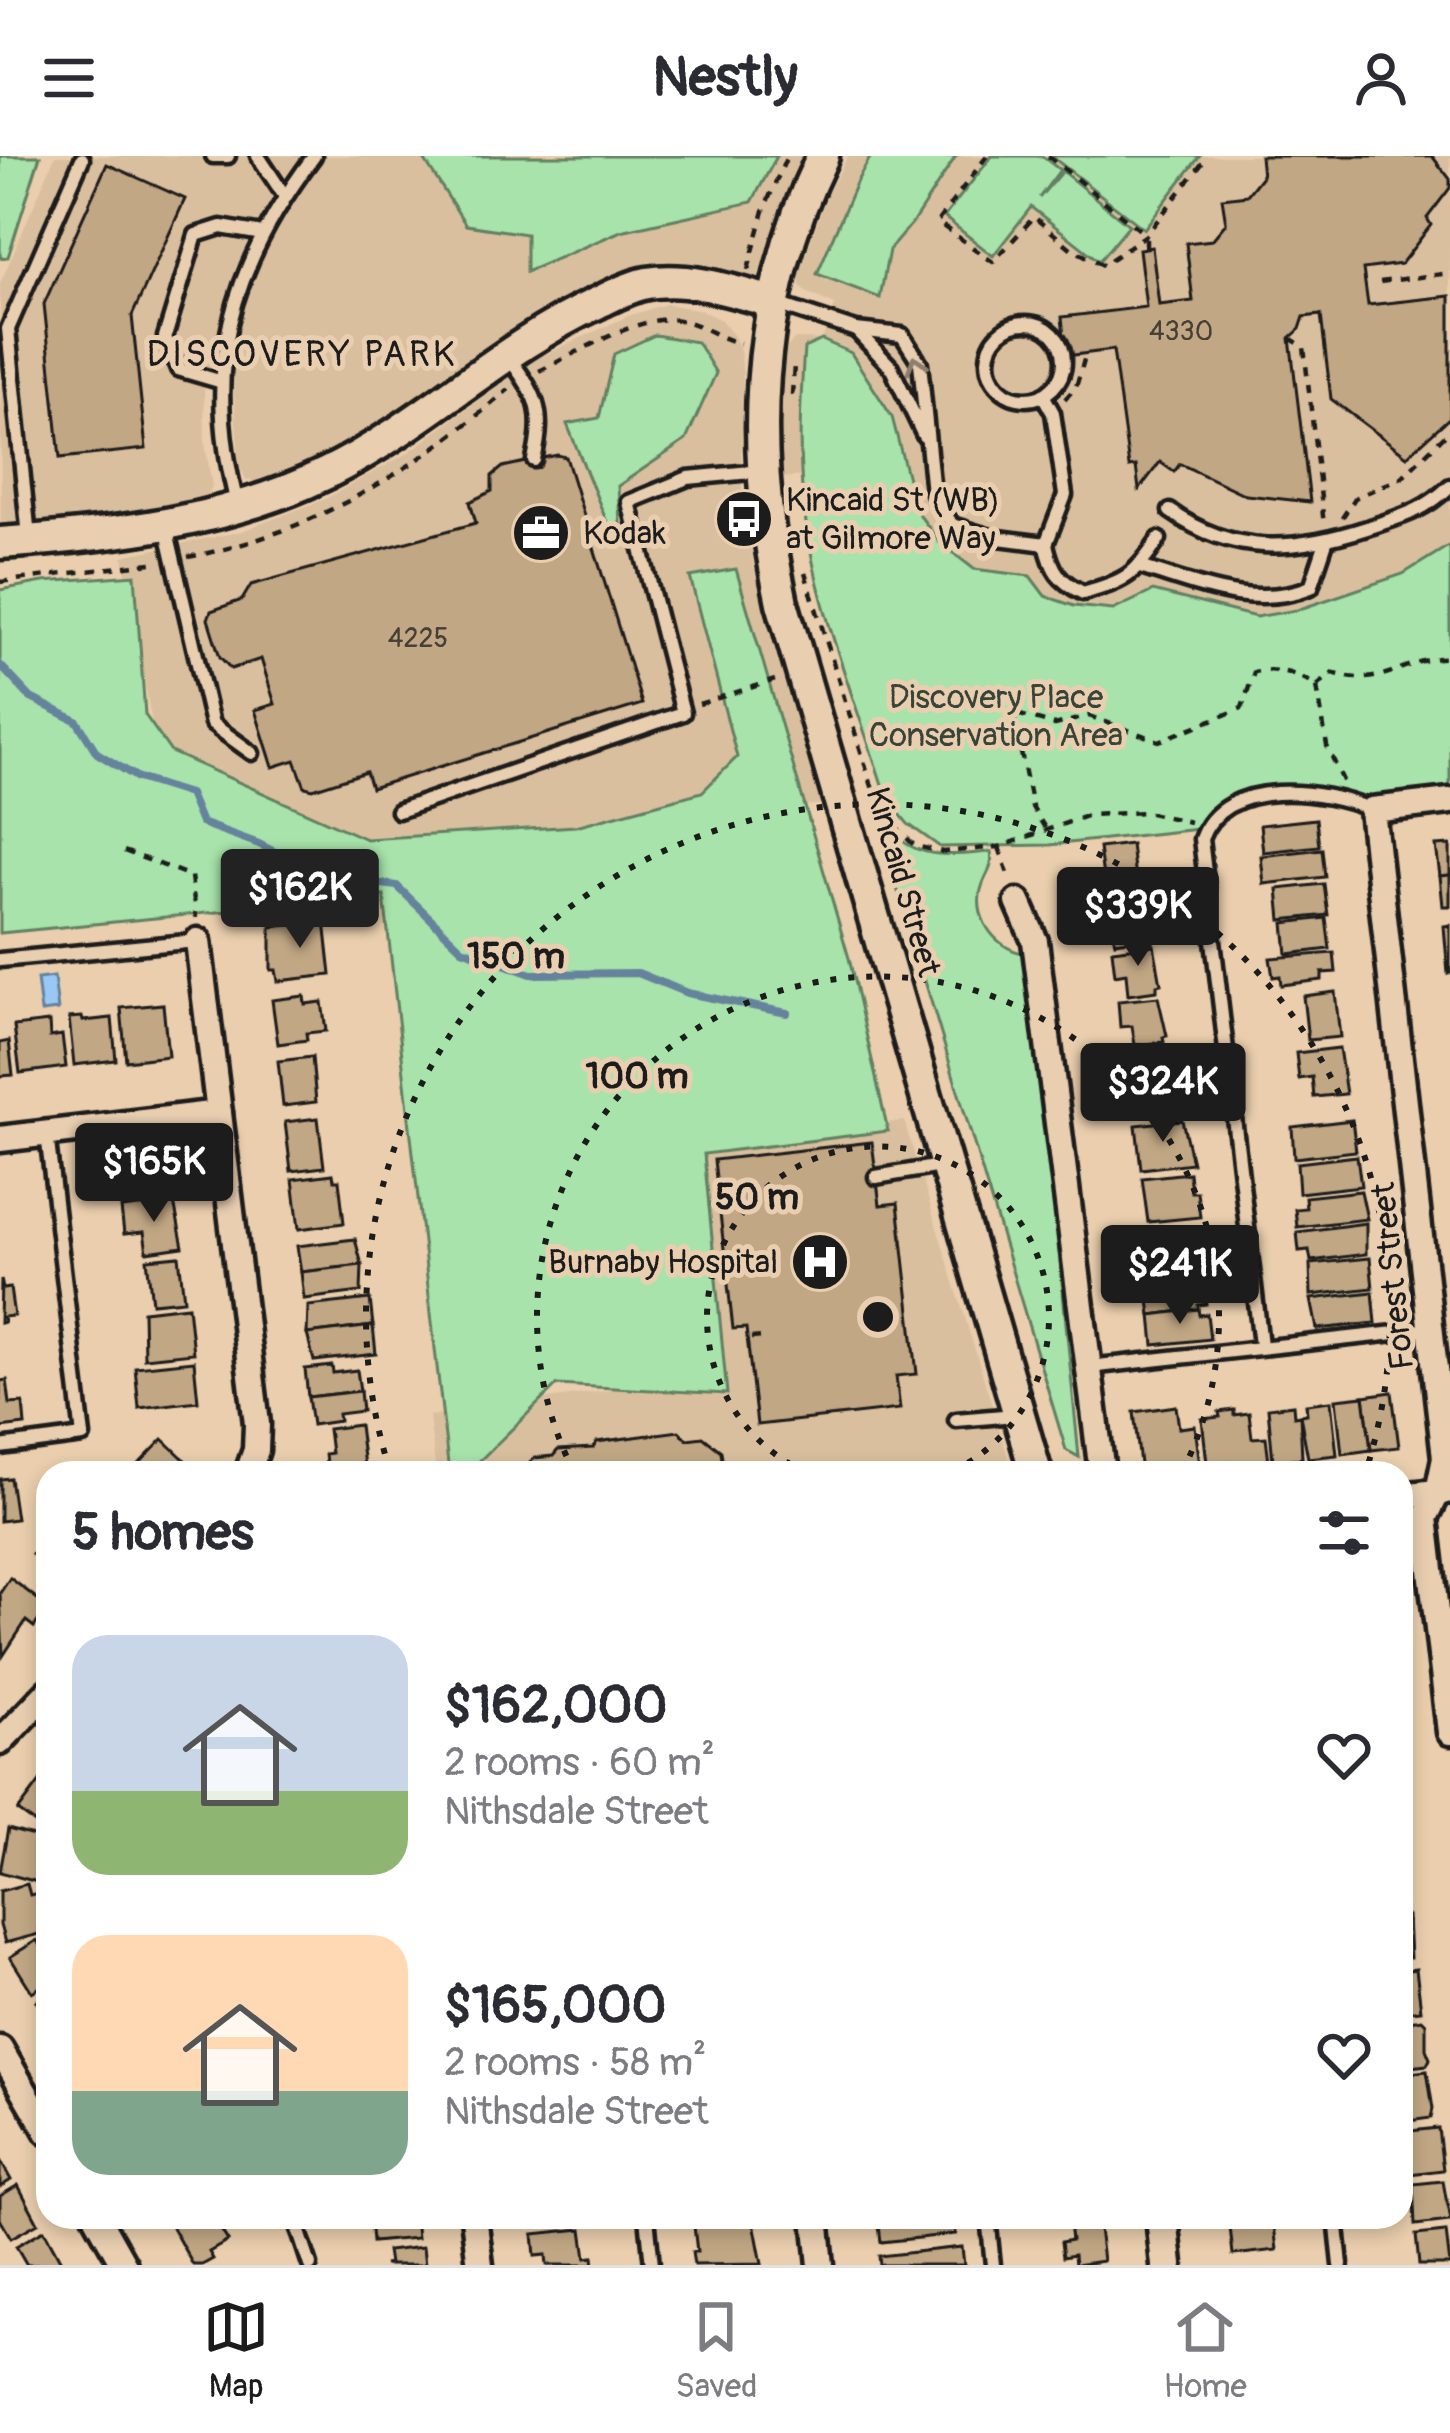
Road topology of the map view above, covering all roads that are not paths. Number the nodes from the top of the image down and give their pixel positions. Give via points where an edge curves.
1 (213, 156) edge
2 (228, 156) edge
3 (258, 156) edge
4 (314, 156) edge
5 (823, 156) edge
6 (82, 159) edge
7 (284, 196) junction
8 (263, 234) junction
9 (772, 302) junction
10 (856, 330) junction
11 (506, 353) junction
12 (219, 381) junction
13 (1043, 395) junction
14 (927, 442) junction
15 (534, 460) dead end
16 (760, 471) junction
17 (1450, 486) edge
18 (238, 507) junction
19 (1170, 511) dead end
20 (166, 526) junction
21 (1159, 539) dead end
22 (15, 542) edge
23 (1326, 542) junction
24 (1046, 544) junction
25 (1140, 568) junction
26 (252, 754) dead end
27 (1450, 801) edge
28 (1372, 810) junction
29 (398, 812) dead end
30 (1018, 902) dead end
31 (198, 941) joint
32 (0, 960) edge
33 (219, 1113) junction
34 (47, 1134) junction
35 (0, 1139) edge
36 (947, 1165) junction
37 (876, 1177) dead end
38 (1432, 1329) junction
39 (1261, 1345) junction
40 (1089, 1367) junction
41 (1019, 1414) junction
42 (956, 1420) dead end
43 (0, 1447) edge
44 (252, 1461) edge
45 (1033, 1461) edge
46 (1101, 1461) edge
47 (1444, 1491) edge
48 (1413, 1495) edge
49 (36, 1704) edge
50 (1450, 1732) edge
51 (0, 1742) edge
52 (0, 2049) edge
53 (36, 2111) edge
54 (104, 2229) edge
55 (298, 2229) edge
56 (476, 2229) edge
57 (648, 2229) edge
58 (816, 2229) edge
59 (989, 2229) edge
60 (1164, 2229) edge
61 (1337, 2229) edge
62 (124, 2265) edge
63 (310, 2265) edge
64 (480, 2265) edge
65 (652, 2265) edge
66 (821, 2265) edge
67 (993, 2265) edge
68 (1168, 2265) edge
69 (1341, 2265) edge

1 - 2 lane
3 - 7 lane
4 - 7 lane
5 - 9 street, Kincaid Street
6 - 22 lane via 8,329
7 - 8 lane
8 - 12 lane via 233,302
8 - 12 lane via 221,226 196,235 165,337 178,369
9 - 10 lane
9 - 11 street via 685,281 645,283
9 - 16 street, Kincaid Street
10 - 14 lane via 891,367
14 -> 10 lane via 920,363 902,334
11 - 15 lane via 541,416
11 - 18 street via 370,449
12 - 18 lane
13 - 13 lane via 1019,399 990,376 994,340 1013,324 1049,331 1063,352 1060,377
13 - 24 lane via 1054,413 1066,495
14 - 24 lane via 933,493 952,526
16 - 29 lane via 688,478 629,502 683,713
16 - 36 street, Kincaid Street via 782,603
17 - 23 lane via 1427,508
18 - 20 street
19 - 23 lane via 1224,538 1289,548
20 - 22 street
20 - 26 lane via 212,724
21 - 25 lane
23 - 25 lane via 1311,587 1287,597 1251,599
24 - 25 lane via 1060,582 1083,593
27 - 28 street
28 - 38 street, Forest Street
28 - 39 lane via 1298,793 1253,797 1220,811 1201,850
30 - 40 street via 1034,941
31 - 32 lane
31 - 33 street
33 - 34 street
33 - 44 street via 257,1424
34 - 35 street
34 - 43 lane via 83,1436
36 - 37 lane
36 - 41 street, Kincaid Street
38 - 39 lane
38 - 47 street, Forest Street
39 - 40 lane
40 - 46 street
41 - 42 lane
41 - 45 street, Kincaid Street
47 - 48 street
47 - 50 street, Forest Street via 1425,1518
49 - 51 street
52 - 53 street
54 - 62 street
55 - 63 lane
56 - 64 street
57 - 65 lane
58 - 66 street
59 - 67 lane
60 - 68 street
61 - 69 lane

